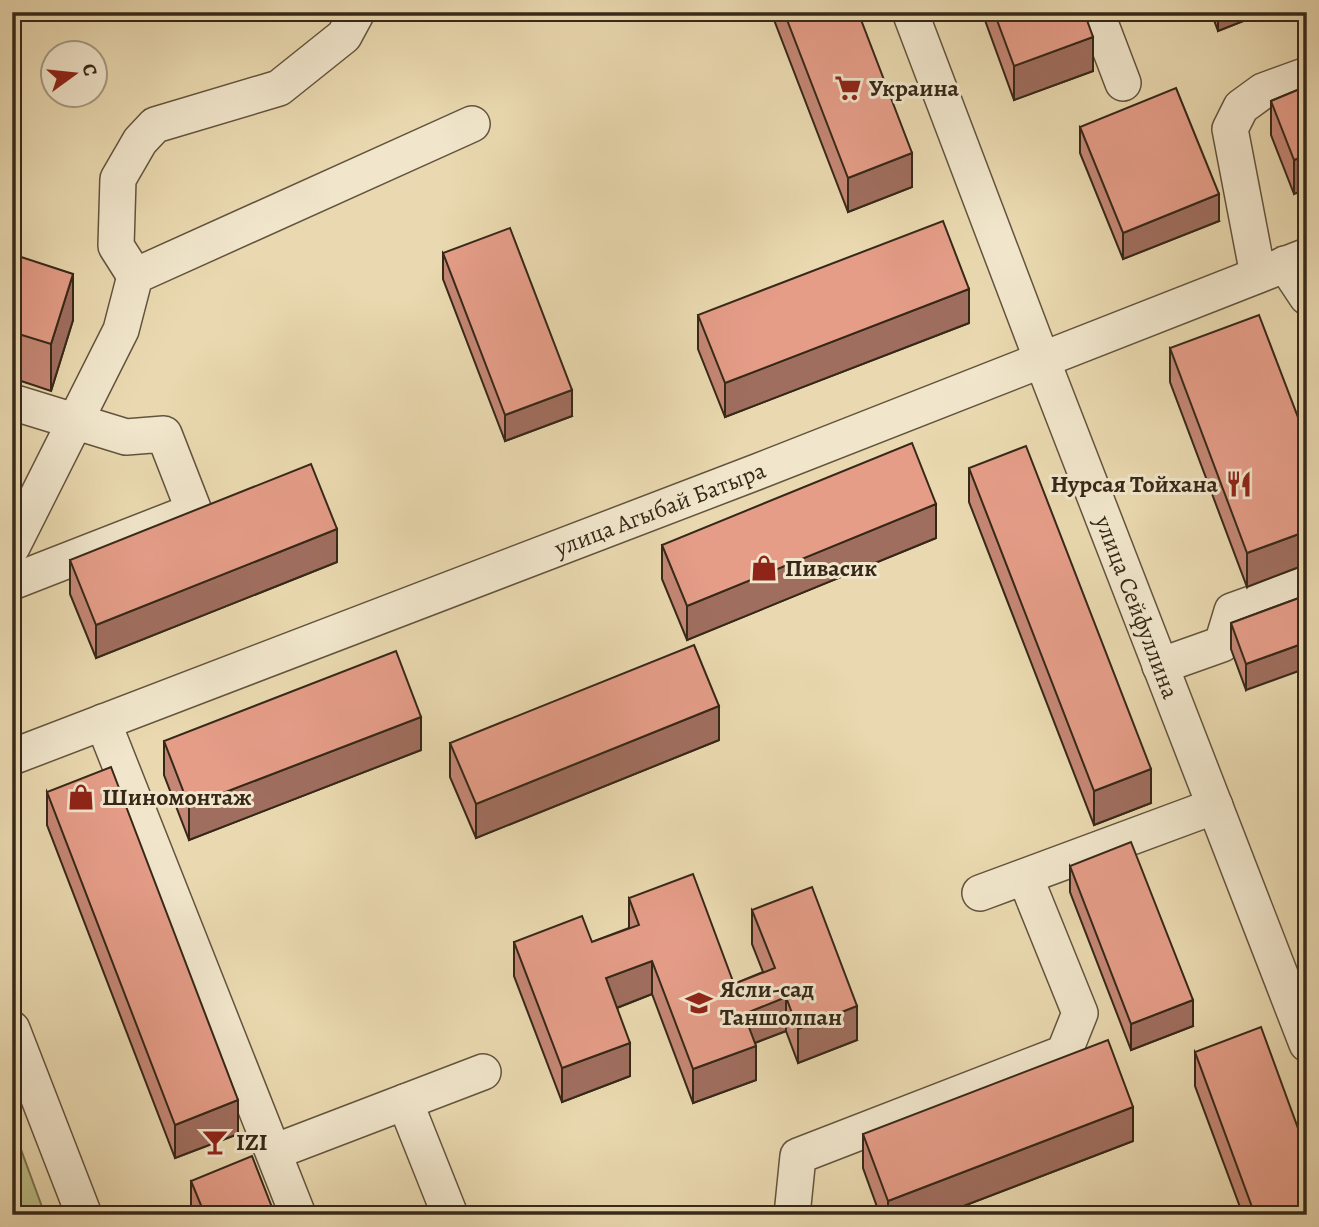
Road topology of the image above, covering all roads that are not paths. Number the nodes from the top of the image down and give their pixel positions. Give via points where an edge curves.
1 (357, 12) edge
2 (910, 12) edge
3 (1097, 12) edge
4 (1307, 75) edge
5 (1123, 83) dead end
6 (472, 124) dead end
7 (1283, 265) edge
8 (135, 276) junction
9 (1307, 297) edge
10 (1042, 360) junction
11 (12, 402) edge
12 (74, 421) junction
13 (12, 547) edge
14 (12, 582) edge
15 (1307, 584) edge
16 (1160, 666) junction
17 (103, 722) junction
18 (12, 757) edge
19 (1214, 806) junction
20 (1025, 877) junction
21 (980, 893) dead end
22 (12, 1028) edge
23 (1307, 1044) edge
24 (484, 1072) dead end
25 (405, 1102) junction
26 (274, 1153) junction
27 (84, 1215) edge
28 (299, 1215) edge
29 (450, 1215) edge
30 (792, 1215) edge

1 - 8 street via 344,36 279,88 155,125 140,141 118,179 117,193 116,246
2 - 10 street, улица Сейфуллина
3 - 5 street
4 - 7 street via 1263,91 1241,107 1230,129
6 - 8 street
7 - 9 street
7 - 10 street, улица Агыбай Батыра
8 - 12 street via 121,330
10 - 16 street, улица Сейфуллина
10 - 17 street, улица Агыбай Батыра
11 - 12 street
12 - 13 street
12 - 14 street via 126,437 164,434 194,511
15 - 16 street via 1232,611 1222,644
16 - 19 street, улица Сейфуллина
17 - 18 street, улица Агыбай Батыра
17 - 26 street
19 - 20 street
19 - 23 street, улица Сейфуллина
20 - 21 street
20 - 30 street via 1080,1013 1064,1053 798,1156
22 - 27 street
24 - 25 street
25 - 26 street
25 - 29 street
26 - 28 street

